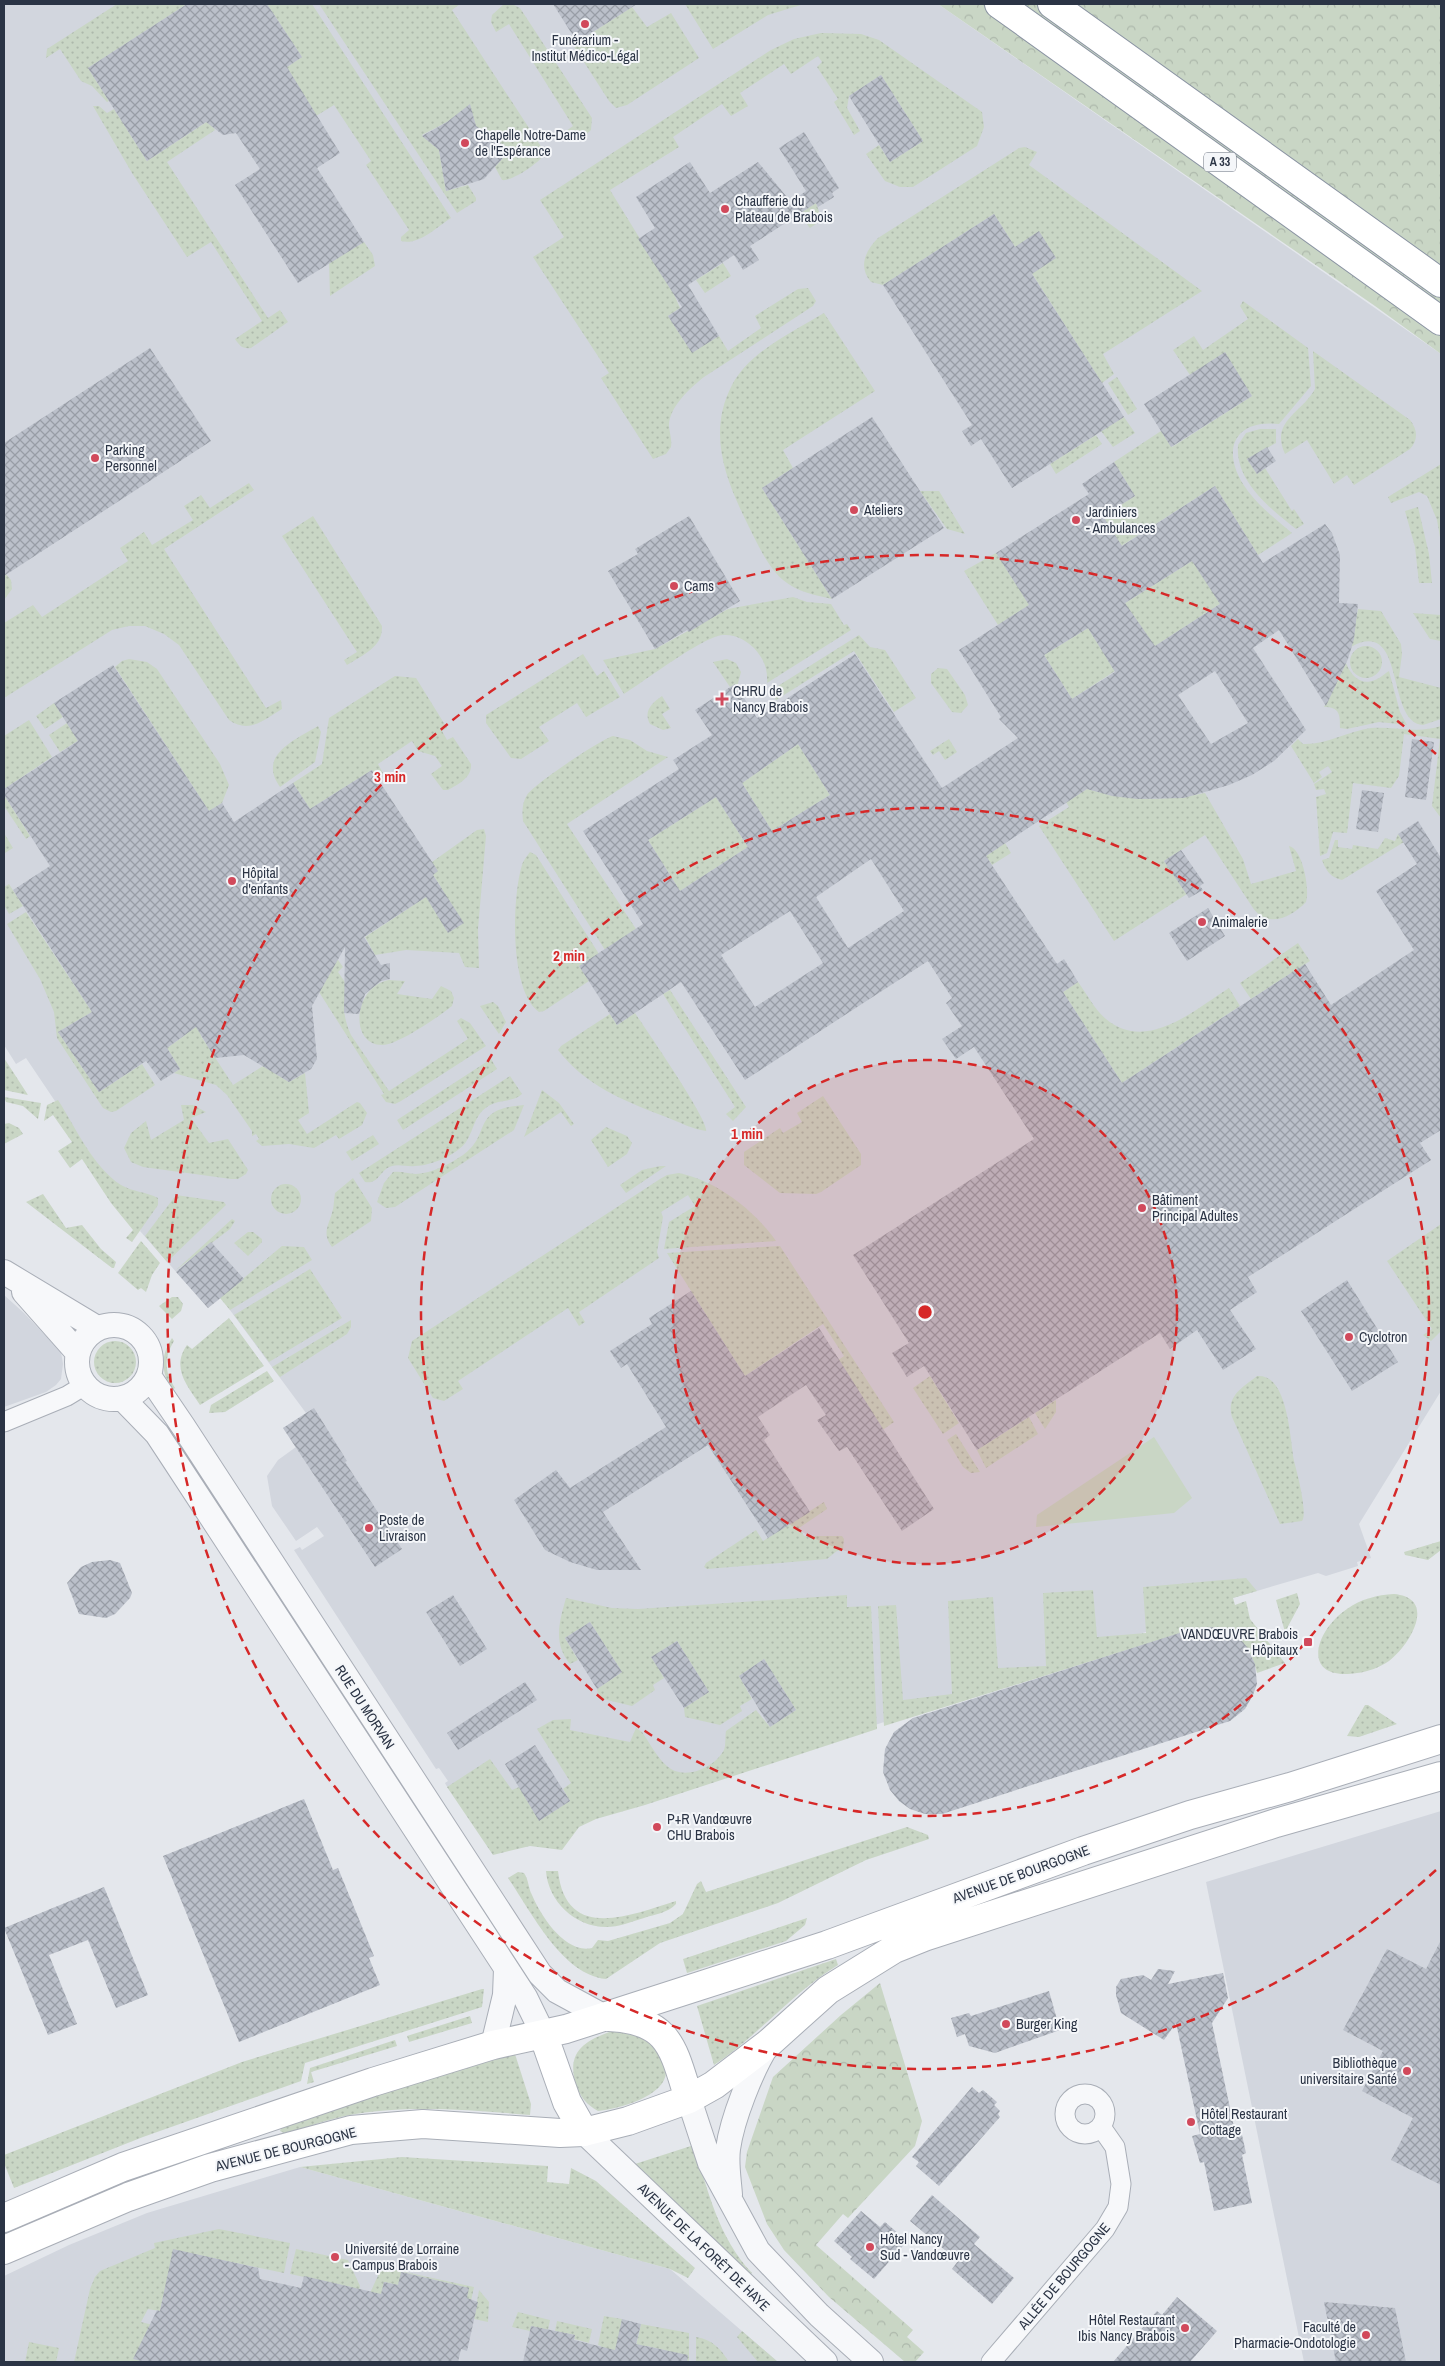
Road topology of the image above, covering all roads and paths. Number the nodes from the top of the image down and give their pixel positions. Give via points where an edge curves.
1 (999, 4) edge
2 (1052, 4) edge
3 (1441, 283) edge
4 (1441, 321) edge
5 (8, 1275) edge
6 (98, 1328) junction
7 (78, 1353) junction
8 (148, 1376) junction
9 (85, 1385) junction
10 (122, 1398) junction
11 (4, 1422) edge
12 (1441, 1739) edge
13 (1441, 1776) edge
14 (506, 1969) junction
15 (603, 2016) junction
16 (544, 2034) junction
17 (769, 2043) junction
18 (493, 2045) junction
19 (674, 2054) junction
20 (689, 2099) junction
21 (639, 2117) junction
22 (1101, 2127) dead end
23 (584, 2132) junction
24 (731, 2204) junction
25 (4, 2218) edge
26 (4, 2250) edge
27 (825, 2362) edge
28 (871, 2362) edge
29 (991, 2362) edge

1 - 4 main road, A 33
2 - 3 main road, A 33
5 - 6 street
5 - 7 street
6 - 7 street via 87,1336
6 - 8 street via 118,1325 138,1332 147,1343 151,1356
7 - 9 street via 78,1373
8 - 10 street via 133,1394
8 - 15 street, RUE DU MORVAN via 540,1974 557,1991
9 - 10 street via 102,1396
9 - 11 street via 68,1396
10 - 14 street, RUE DU MORVAN via 157,1434 314,1670
12 - 15 main road, AVENUE DE BOURGOGNE via 1190,1815 827,1945
13 - 17 main road, AVENUE DE BOURGOGNE via 1241,1833 924,1937 894,1949 849,1975
14 - 16 street, RUE DU MORVAN
14 - 18 street via 504,2001
15 - 16 main road, AVENUE DE BOURGOGNE
15 - 19 main road, AVENUE DE BOURGOGNE via 644,2022 662,2034
16 - 18 main road, AVENUE DE BOURGOGNE
16 - 23 main road via 567,2102
17 - 20 main road, AVENUE DE BOURGOGNE via 714,2085
17 - 24 street via 758,2060 729,2145
18 - 25 main road, AVENUE DE BOURGOGNE via 123,2167
19 - 20 main road, AVENUE DE BOURGOGNE
19 - 21 main road via 671,2077
20 - 21 main road, AVENUE DE BOURGOGNE
20 - 24 street via 710,2163
21 - 23 main road, AVENUE DE BOURGOGNE
22 - 29 street, ALLÉE DE BOURGOGNE via 1115,2147 1121,2184 1118,2207 1105,2229
23 - 26 main road, AVENUE DE BOURGOGNE via 423,2124 350,2130 210,2168 128,2197
23 - 27 street, AVENUE DE LA FORÊT DE HAYE
24 - 28 street via 772,2269

